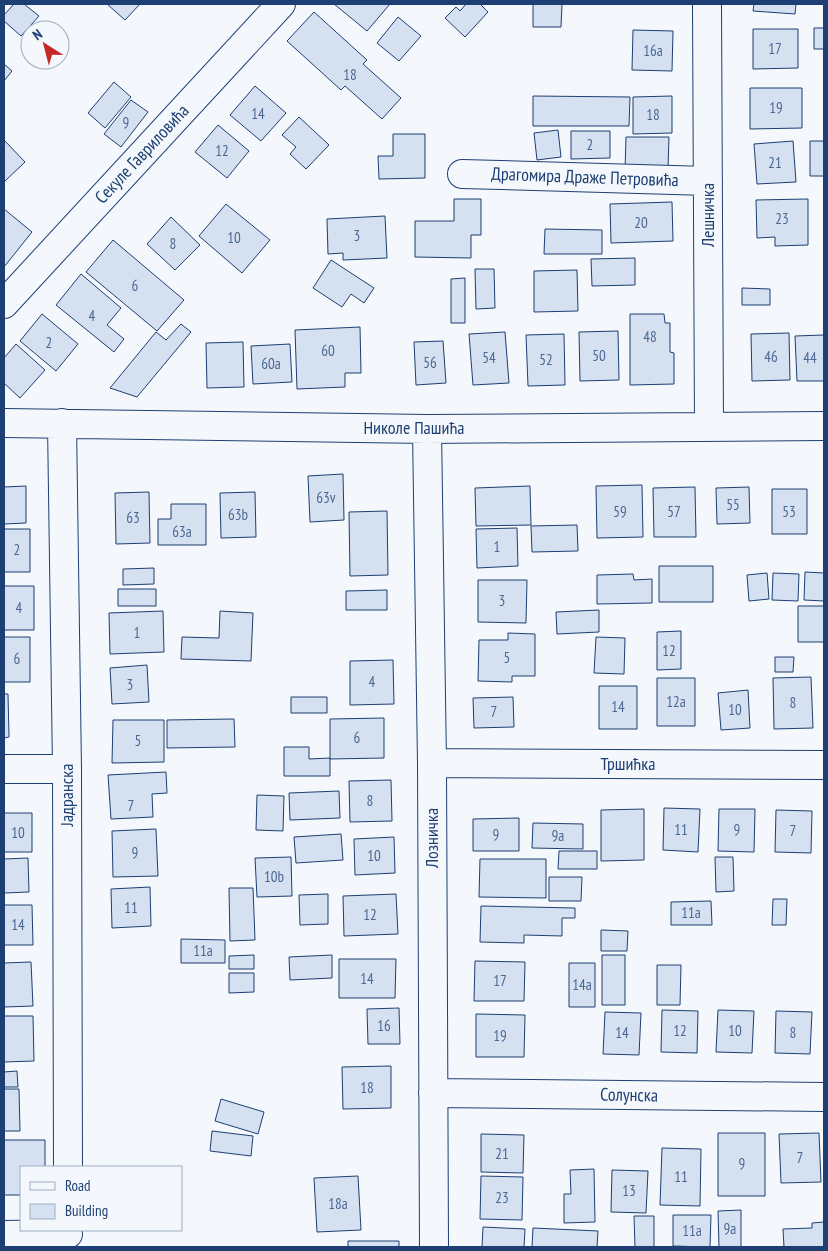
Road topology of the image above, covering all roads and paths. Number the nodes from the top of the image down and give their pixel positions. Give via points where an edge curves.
1 (281, 4) edge
2 (708, 4) edge
3 (462, 174) dead end
4 (708, 181) junction
5 (4, 304) edge
6 (4, 423) edge
7 (62, 423) junction
8 (709, 426) junction
9 (824, 426) edge
10 (427, 429) junction
11 (432, 763) junction
12 (824, 765) edge
13 (4, 769) edge
14 (67, 769) junction
15 (433, 1093) junction
16 (824, 1097) edge
17 (68, 1166) edge
18 (4, 1234) edge
19 (68, 1237) edge
20 (434, 1247) edge

1 - 5 street, Секуле Гавриловића
2 - 4 street, Лешничка
3 - 4 street, Драгомира Драже Петровића
4 - 8 street, Лешничка
6 - 7 street, Николе Пашића
7 - 10 street, Николе Пашића
7 - 14 street, Јадранска
8 - 9 street, Николе Пашића
8 - 10 street, Николе Пашића
10 - 11 street, Лозничка
11 - 12 street, Тршићка
11 - 15 street, Лозничка
13 - 14 street
14 - 17 street, Јадранска
15 - 16 street, Солунска
15 - 20 street, Лозничка
18 - 19 street

